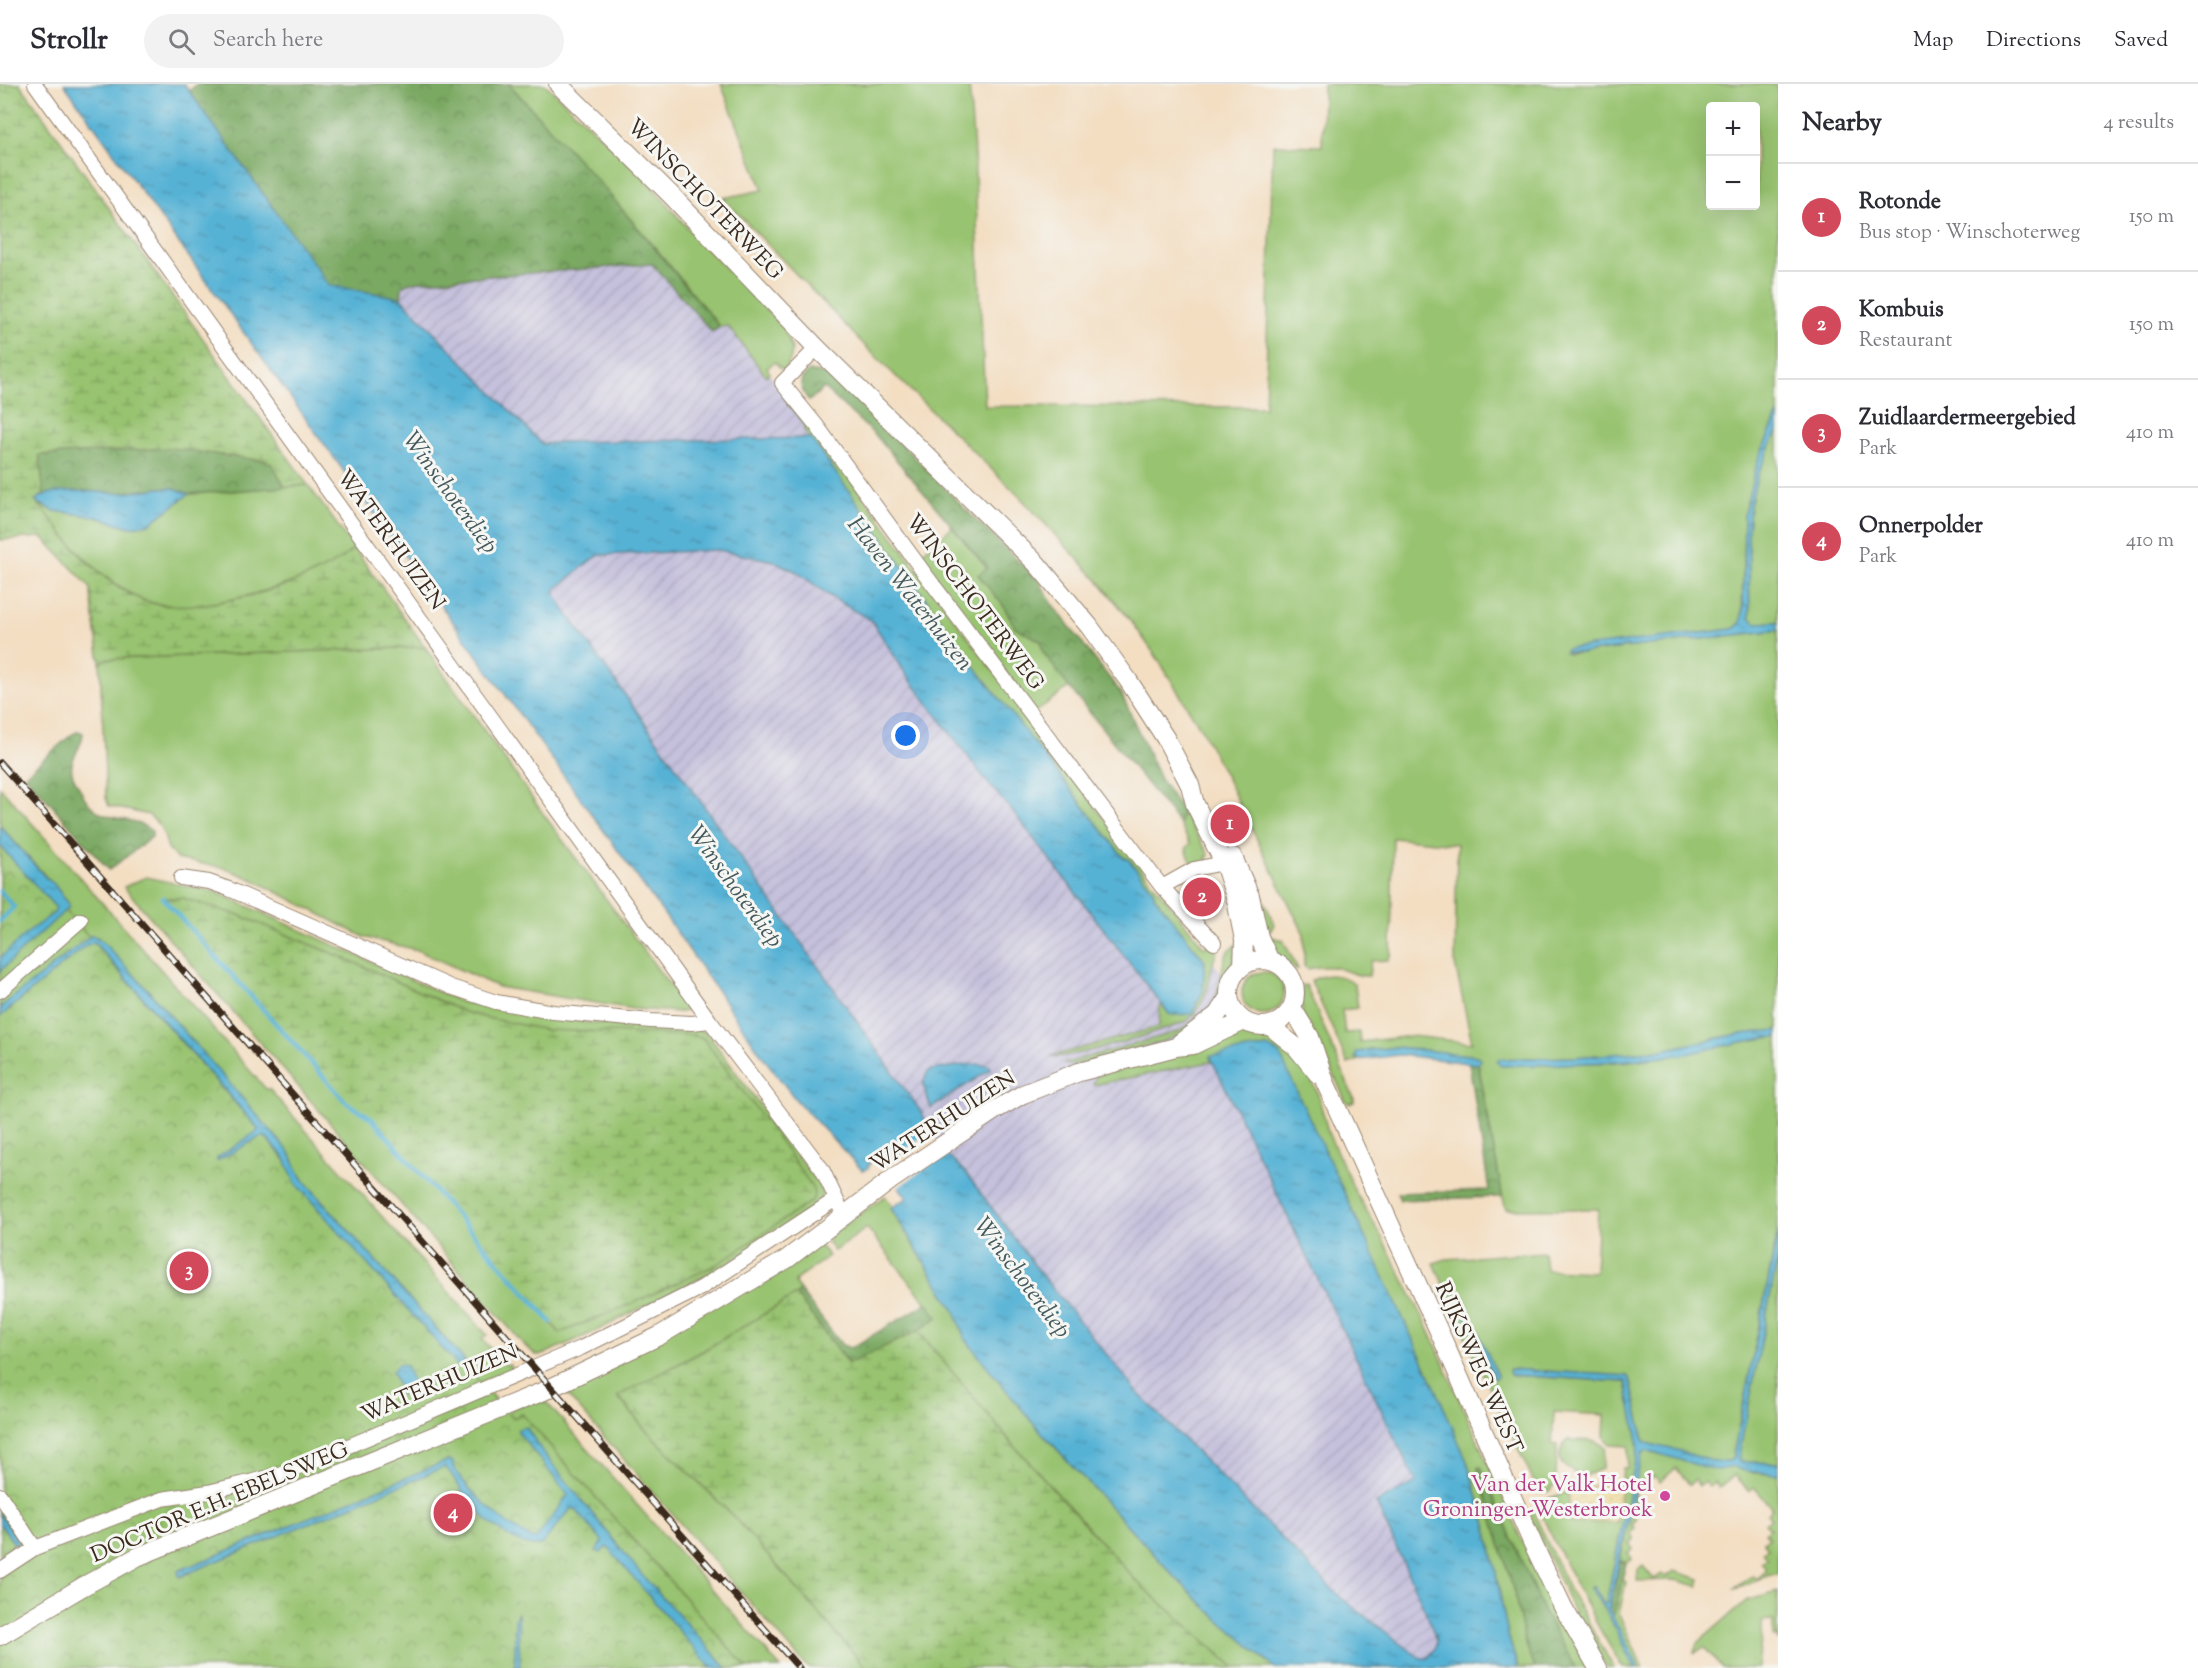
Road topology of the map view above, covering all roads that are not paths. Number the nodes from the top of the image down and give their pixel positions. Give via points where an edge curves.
1 (35, 84) edge
2 (558, 84) edge
3 (817, 348) junction
4 (1190, 784) junction
5 (1224, 863) junction
6 (181, 878) dead end
7 (1162, 886) junction
8 (81, 920) dead end
9 (1214, 943) dead end
10 (1270, 961) junction
11 (1243, 966) junction
12 (0, 991) edge
13 (1229, 997) junction
14 (1292, 1008) junction
15 (710, 1021) junction
16 (1244, 1021) junction
17 (1270, 1026) junction
18 (1176, 1047) junction
19 (1325, 1082) junction
20 (836, 1199) junction
21 (844, 1216) junction
22 (496, 1411) joint
23 (0, 1496) edge
24 (35, 1548) junction
25 (0, 1571) edge
26 (0, 1636) edge
27 (1598, 1668) edge

1 - 15 street, WATERHUIZEN
2 - 3 main road, WINSCHOTERWEG
3 - 4 main road, WINSCHOTERWEG via 1037,564 1128,680
3 - 7 street, WINSCHOTERWEG via 782,383
4 - 5 main road, WINSCHOTERWEG via 1195,804
4 - 10 main road, WINSCHOTERWEG via 1205,798 1231,852 1250,896 1259,937
5 - 7 street via 1194,869
5 - 11 main road, WINSCHOTERWEG via 1242,930
6 - 15 street via 229,889 451,987 496,1002 619,1018 679,1023
7 - 9 street, WINSCHOTERWEG
8 - 12 street
10 - 11 main road
10 - 14 main road via 1286,970 1293,980 1296,994
11 - 13 main road via 1232,980
13 - 16 main road via 1232,1008
13 - 18 main road, WATERHUIZEN via 1217,1015
14 - 17 main road
14 - 19 main road, RIJKSWEG WEST via 1310,1037
15 - 20 street, WATERHUIZEN via 822,1169
16 - 17 main road
16 - 18 main road, WATERHUIZEN via 1193,1045
17 - 19 main road, RIJKSWEG WEST via 1296,1047
18 - 21 main road, WATERHUIZEN via 1041,1086 940,1146
19 - 27 main road, RIJKSWEG WEST via 1533,1544
20 - 21 street, WATERHUIZEN
20 - 24 street, WATERHUIZEN via 701,1288 581,1348 282,1474 162,1499
21 - 22 main road, WATERHUIZEN via 787,1259 659,1336
22 - 26 main road, DOCTOR E.H. EBELSWEG via 137,1557
23 - 24 street
24 - 25 street, WATERHUIZEN

